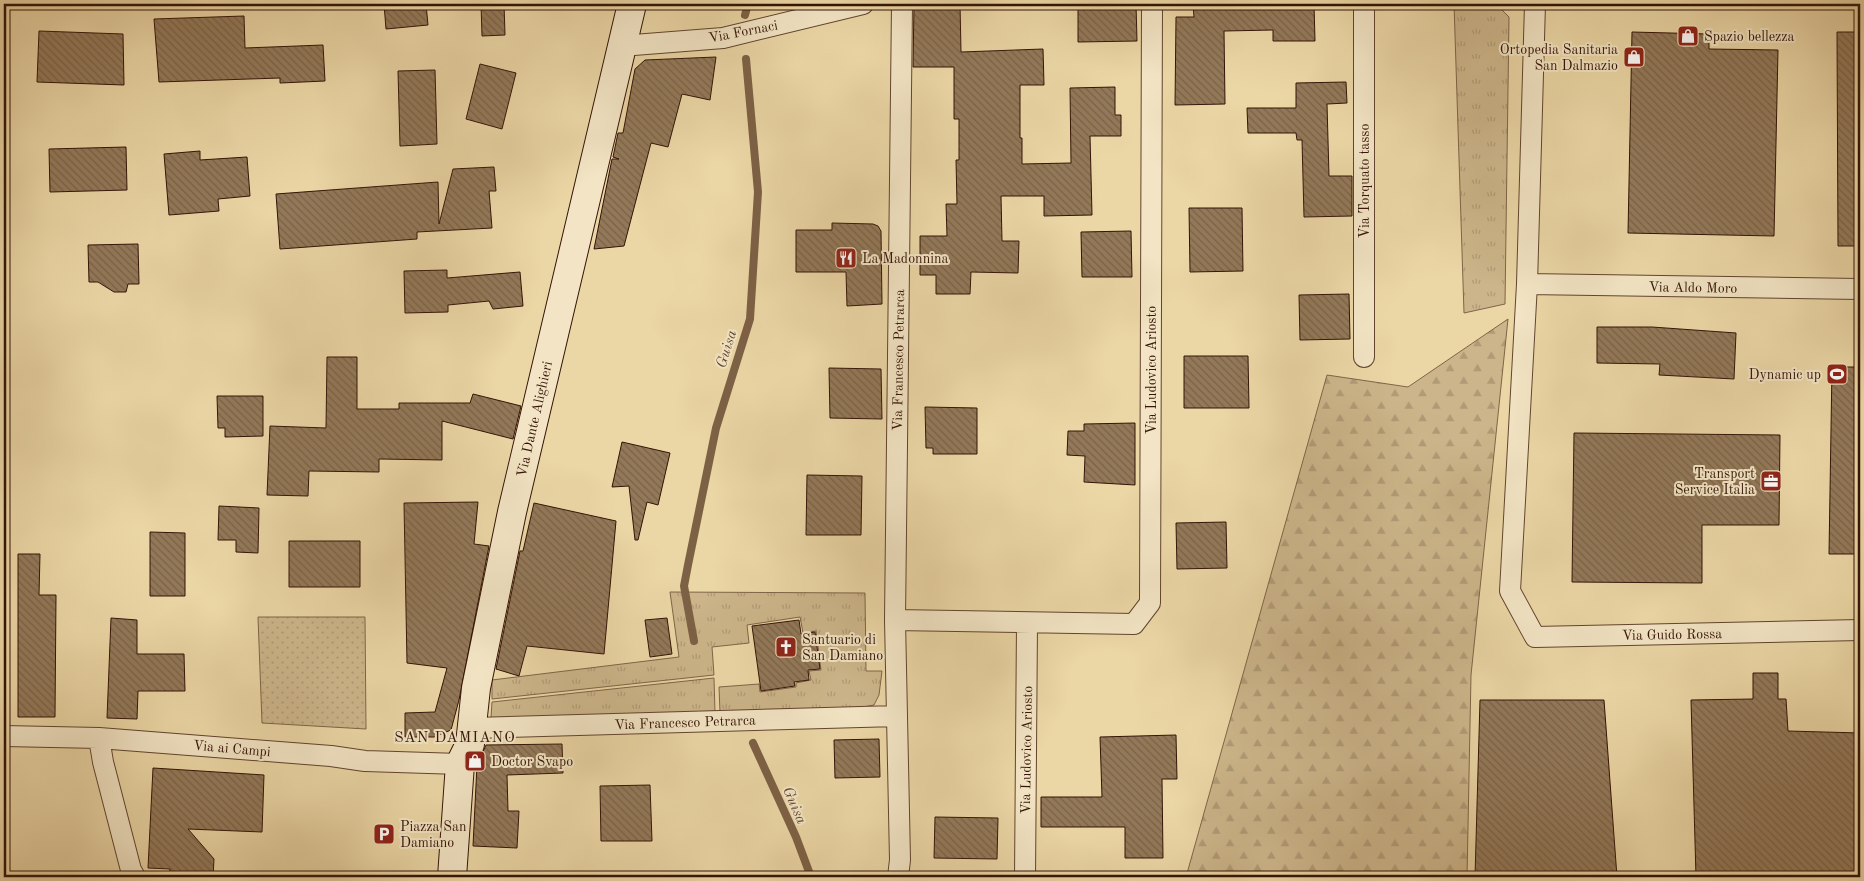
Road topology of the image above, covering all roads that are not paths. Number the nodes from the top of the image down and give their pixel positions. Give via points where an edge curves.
1 (632, 4) edge
2 (863, 4) edge
3 (902, 4) edge
4 (1152, 4) edge
5 (1364, 4) edge
6 (1535, 4) edge
7 (621, 46) junction
8 (1527, 284) junction
9 (1860, 289) edge
10 (1364, 358) dead end
11 (895, 620) junction
12 (1028, 623) junction
13 (1860, 630) edge
14 (897, 716) junction
15 (473, 728) junction
16 (4, 736) edge
17 (99, 738) junction
18 (460, 764) junction
19 (136, 877) edge
20 (452, 877) edge
21 (898, 877) edge
22 (1025, 877) edge

1 - 7 street, Via Dante Alighieri
2 - 7 street, Via Fornaci via 723,38
3 - 11 street, Via Francesco Petrarca
4 - 12 street, Via Ludovico Ariosto via 1150,603 1134,624
5 - 10 street, Via Torquato tasso
6 - 8 street
7 - 15 street, Via Dante Alighieri via 512,512 476,688
8 - 9 street, Via Aldo Moro
8 - 13 street, Via Guido Rossa via 1510,591 1535,637
11 - 12 street, Via Ludovico Ariosto
11 - 14 street, Via Francesco Petrarca
12 - 22 street, Via Ludovico Ariosto
14 - 15 street, Via Francesco Petrarca
14 - 21 street, Via Francesco Petrarca
15 - 18 street, Via Dante Alighieri via 470,744
16 - 17 street, Via ai Campi
17 - 18 street, Via ai Campi via 365,761
17 - 19 street via 131,870
18 - 20 street, Via Dante Alighieri

